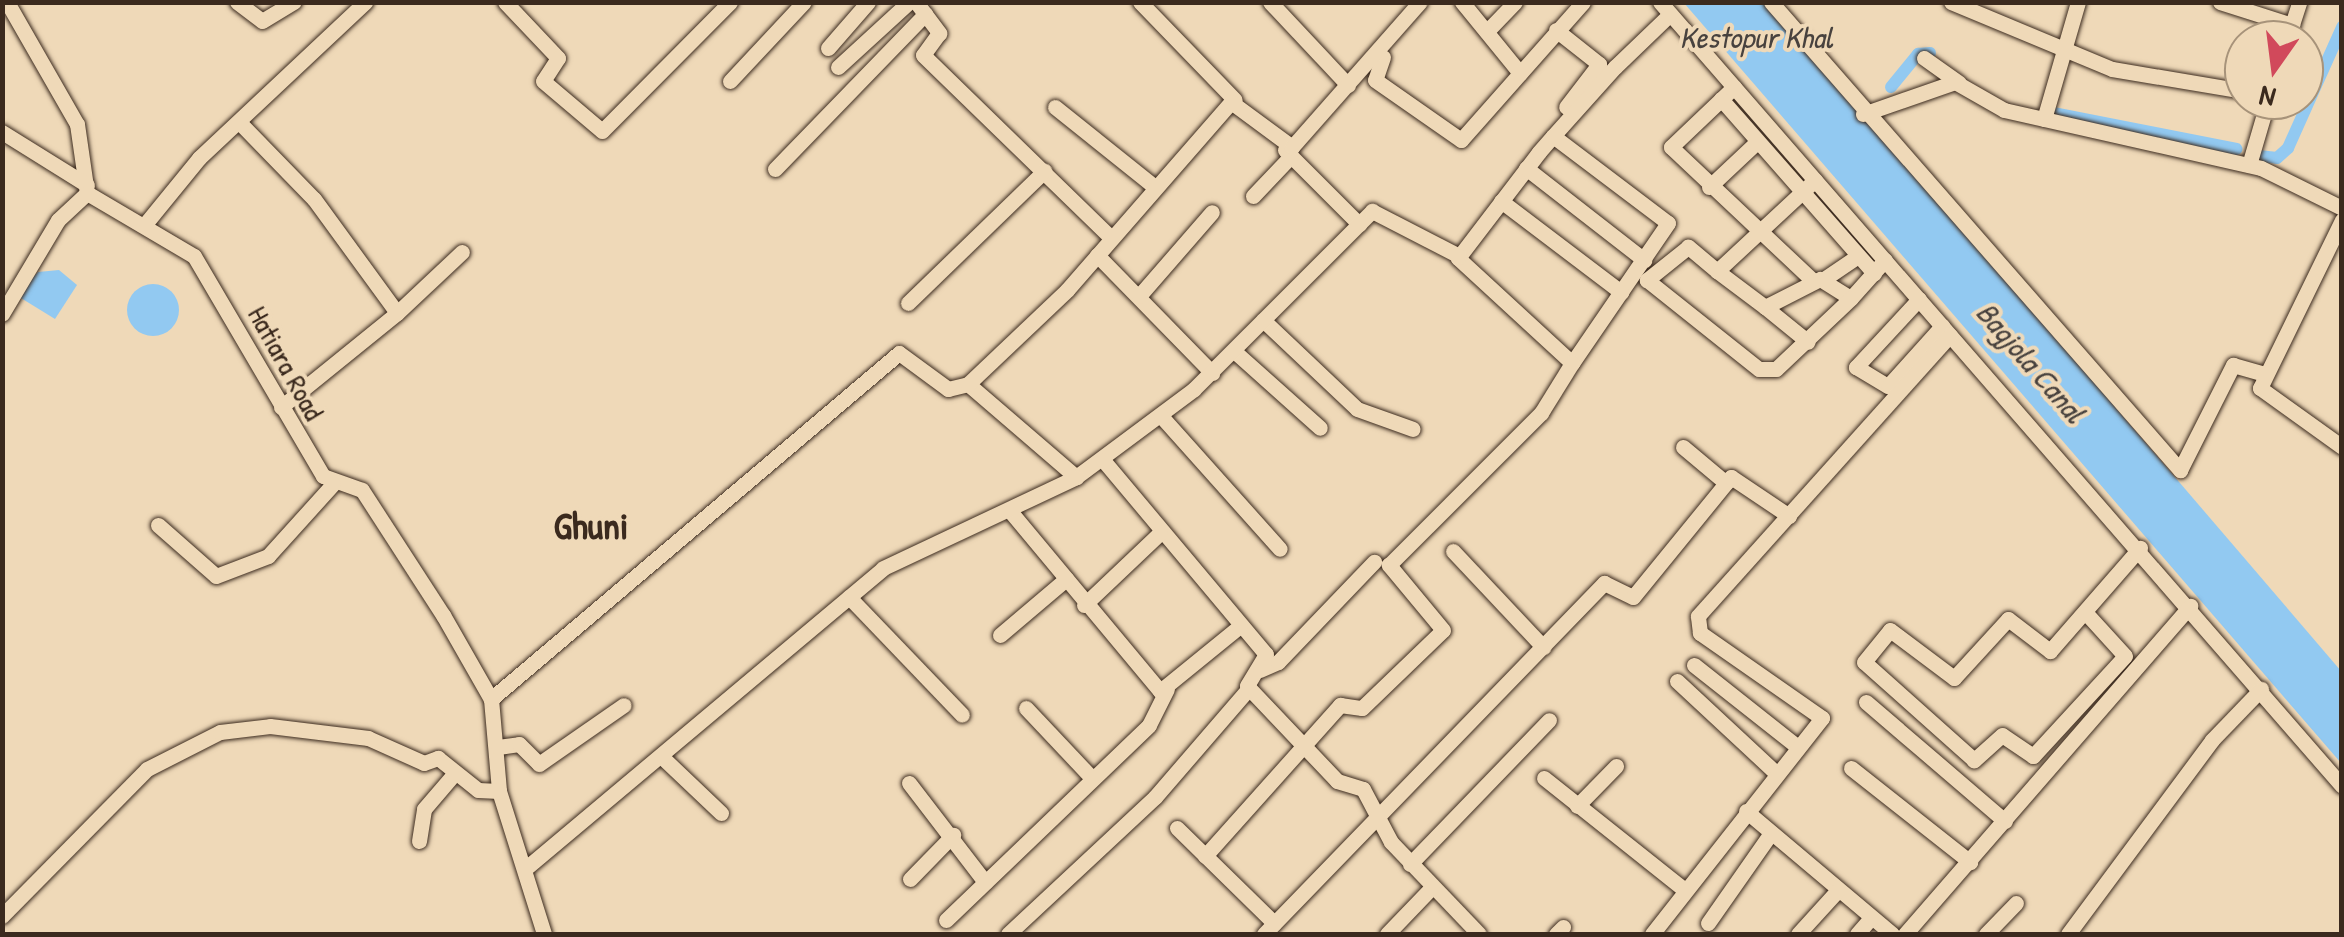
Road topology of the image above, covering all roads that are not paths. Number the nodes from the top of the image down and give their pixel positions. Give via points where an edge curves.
1 (7, 2) edge
2 (237, 2) edge
3 (294, 2) edge
4 (366, 2) edge
5 (505, 2) edge
6 (730, 2) edge
7 (804, 2) edge
8 (868, 2) edge
9 (1140, 2) edge
10 (1270, 2) edge
11 (1420, 2) edge
12 (1428, 2) edge
13 (1462, 2) edge
14 (1516, 2) edge
15 (1583, 2) edge
16 (1771, 2) edge
17 (1952, 2) edge
18 (2078, 2) edge
19 (2220, 2) edge
20 (916, 6) edge
21 (1665, 8) edge
22 (2261, 20) edge
23 (1490, 28) junction
24 (1556, 30) junction
25 (828, 48) dead end
26 (2062, 48) junction
27 (1924, 58) dead end
28 (838, 67) dead end
29 (1520, 73) junction
30 (730, 81) dead end
31 (1958, 83) junction
32 (1348, 84) junction
33 (1734, 88) junction
34 (2224, 89) edge
35 (1721, 99) junction
36 (1235, 100) junction
37 (1566, 107) dead end
38 (1055, 108) dead end
39 (1864, 114) junction
40 (2044, 119) junction
41 (2262, 120) edge
42 (239, 122) junction
43 (2, 132) edge
44 (1553, 136) junction
45 (1757, 142) junction
46 (1288, 153) junction
47 (2249, 165) junction
48 (1526, 168) junction
49 (775, 169) dead end
50 (1044, 171) junction
51 (1816, 180) junction
52 (1151, 184) junction
53 (1708, 186) junction
54 (87, 189) junction
55 (1800, 194) junction
56 (1254, 196) dead end
57 (1501, 202) junction
58 (2342, 208) edge
59 (1212, 212) dead end
60 (2342, 220) edge
61 (146, 223) junction
62 (1359, 224) junction
63 (1756, 231) junction
64 (1110, 237) junction
65 (462, 252) dead end
66 (1098, 255) junction
67 (1460, 256) junction
68 (1858, 256) junction
69 (1644, 260) junction
70 (1879, 266) junction
71 (1717, 271) junction
72 (1818, 279) junction
73 (1622, 292) junction
74 (1139, 296) junction
75 (1851, 298) junction
76 (1919, 299) junction
77 (908, 303) dead end
78 (1764, 307) junction
79 (397, 313) junction
80 (2, 314) edge
81 (1263, 320) junction
82 (1946, 330) junction
83 (1808, 342) junction
84 (1234, 351) junction
85 (1572, 363) junction
86 (1212, 373) junction
87 (2264, 374) junction
88 (968, 384) junction
89 (282, 408) junction
90 (1161, 416) junction
91 (1320, 428) dead end
92 (1413, 429) dead end
93 (2340, 441) edge
94 (1683, 447) dead end
95 (1103, 460) junction
96 (1076, 477) junction
97 (333, 484) junction
98 (1726, 484) junction
99 (1010, 512) junction
100 (1789, 516) junction
101 (158, 525) dead end
102 (1160, 533) junction
103 (2140, 548) junction
104 (1280, 549) dead end
105 (1453, 551) dead end
106 (1374, 562) dead end
107 (1066, 579) junction
108 (848, 597) junction
109 (1084, 605) junction
110 (2190, 606) junction
111 (2085, 612) junction
112 (1240, 626) junction
113 (1000, 635) dead end
114 (1543, 647) junction
115 (1694, 665) dead end
116 (1260, 670) junction
117 (1677, 681) dead end
118 (1248, 688) junction
119 (1167, 689) junction
120 (2262, 689) junction
121 (491, 699) junction
122 (1866, 702) dead end
123 (624, 705) dead end
124 (1026, 708) dead end
125 (962, 715) dead end
126 (1549, 720) dead end
127 (1304, 745) junction
128 (498, 747) junction
129 (1798, 747) junction
130 (663, 758) junction
131 (1616, 766) dead end
132 (1851, 768) dead end
133 (1776, 773) junction
134 (454, 774) junction
135 (1092, 778) junction
136 (1544, 778) dead end
137 (909, 783) dead end
138 (2342, 786) edge
139 (499, 791) junction
140 (1577, 806) junction
141 (1378, 810) junction
142 (1746, 811) junction
143 (721, 813) dead end
144 (2006, 822) junction
145 (1177, 828) dead end
146 (1771, 833) junction
147 (954, 835) junction
148 (419, 840) dead end
149 (1205, 856) junction
150 (1970, 862) junction
151 (1410, 864) junction
152 (526, 868) junction
153 (910, 879) dead end
154 (985, 882) junction
155 (1432, 887) junction
156 (1686, 890) junction
157 (1838, 890) junction
158 (2016, 903) dead end
159 (2, 916) edge
160 (1871, 918) junction
161 (946, 920) dead end
162 (1708, 923) dead end
163 (1269, 928) edge
164 (537, 931) edge
165 (1014, 933) edge
166 (1391, 933) edge
167 (1479, 934) edge
168 (1652, 934) edge
169 (1798, 934) edge
170 (1857, 934) edge
171 (1892, 934) edge
172 (1905, 934) edge
173 (1986, 934) edge
174 (2068, 934) edge

1 - 54 street via 77,124
2 - 3 street via 262,21
4 - 42 street
5 - 6 street via 558,58 542,79 602,131
7 - 30 street
8 - 25 street
9 - 36 street
10 - 32 street
11 - 32 street
12 - 29 street via 1375,80 1460,140
13 - 23 street
14 - 23 street
15 - 24 street
16 - 39 street
17 - 26 street
18 - 26 street
19 - 22 street
20 - 28 street
20 - 49 street
20 - 50 street via 939,36 924,55
21 - 33 street
21 - 44 street
23 - 29 street via 1484,38
24 - 29 street
24 - 37 street via 1598,64
26 - 34 street via 2112,69
26 - 40 street
27 - 31 street
31 - 39 street
31 - 40 street via 1997,108
32 - 46 street
33 - 35 street
33 - 51 street
35 - 45 street
35 - 53 street via 1671,147
36 - 46 street
36 - 52 street
38 - 52 street
39 - 87 street via 2180,470 2233,366
40 - 47 street
41 - 47 street
42 - 61 street
42 - 79 street via 314,199
43 - 54 street, Hatiara Road
44 - 48 street
44 - 69 street via 1668,223
45 - 53 street
45 - 55 street
46 - 56 street
46 - 62 street
47 - 58 street
48 - 57 street
48 - 69 street
50 - 64 street
50 - 77 street
51 - 55 street
51 - 70 street
52 - 64 street
53 - 63 street
54 - 61 street, Hatiara Road
54 - 80 street via 58,220
55 - 63 street
55 - 68 street
57 - 67 street
57 - 73 street
59 - 74 street
60 - 87 street
61 - 89 street, Hatiara Road via 194,256
62 - 67 street via 1374,211
62 - 81 street
63 - 71 street
63 - 72 street
64 - 66 street
65 - 79 street
66 - 74 street
66 - 88 street
67 - 85 street
68 - 70 street
68 - 72 street
69 - 73 street
70 - 75 street
70 - 76 street
71 - 78 street
71 - 83 street via 1688,247 1647,280 1759,370 1776,368
72 - 75 street
72 - 78 street
73 - 85 street
74 - 86 street
75 - 83 street
76 - 82 street
76 - 82 street via 1856,367 1888,386
78 - 83 street
79 - 89 street
81 - 84 street
81 - 92 street via 1357,409
82 - 100 street
82 - 103 street
84 - 86 street
84 - 91 street
85 - 127 street via 1540,413 1390,565 1443,630 1362,708 1340,705
86 - 90 street
87 - 93 street via 2266,400
88 - 96 street
88 - 121 street via 948,389 899,353
89 - 97 street, Hatiara Road
90 - 95 street
90 - 104 street
94 - 98 street
95 - 96 street
95 - 102 street
96 - 99 street
97 - 101 street via 268,556 216,576
97 - 121 street, Hatiara Road via 350,480 362,490
98 - 100 street via 1737,477
98 - 114 street via 1633,598 1606,582
99 - 107 street
99 - 108 street via 898,558
100 - 129 street via 1695,622 1821,716
102 - 109 street
102 - 112 street
103 - 110 street
103 - 111 street
105 - 114 street
106 - 116 street via 1278,662
107 - 109 street
107 - 113 street
108 - 125 street
108 - 130 street
109 - 119 street via 1158,690
110 - 120 street
110 - 144 street
111 - 111 street via 2049,652 2007,619 1954,678 1890,630 1864,662 1974,760 2002,735 2033,756 2126,656
112 - 116 street via 1266,654
112 - 119 street
114 - 141 street
115 - 129 street
116 - 118 street
117 - 133 street
118 - 127 street
118 - 165 street via 1155,797
119 - 135 street via 1149,725
120 - 138 street
120 - 174 street via 2212,740
121 - 128 street, Hatiara Road
122 - 144 street
123 - 128 street via 539,764 519,744
124 - 135 street
126 - 151 street
127 - 141 street
127 - 149 street
128 - 139 street, Hatiara Road
129 - 133 street
130 - 143 street
130 - 152 street
131 - 140 street
132 - 150 street
133 - 142 street
134 - 139 street
134 - 148 street via 424,809
134 - 159 street via 438,758 424,764 344,734 270,726 220,732 147,769
135 - 154 street
136 - 140 street
137 - 147 street
139 - 152 street, Hatiara Road
140 - 156 street
141 - 151 street
141 - 163 street
142 - 146 street
142 - 156 street
144 - 150 street
145 - 149 street
146 - 157 street
146 - 162 street
147 - 153 street
147 - 154 street
149 - 163 street
150 - 172 street
151 - 155 street
152 - 164 street, Hatiara Road
154 - 161 street
155 - 166 street
155 - 167 street
156 - 168 street
157 - 160 street
157 - 169 street
158 - 173 street
160 - 170 street
160 - 171 street

